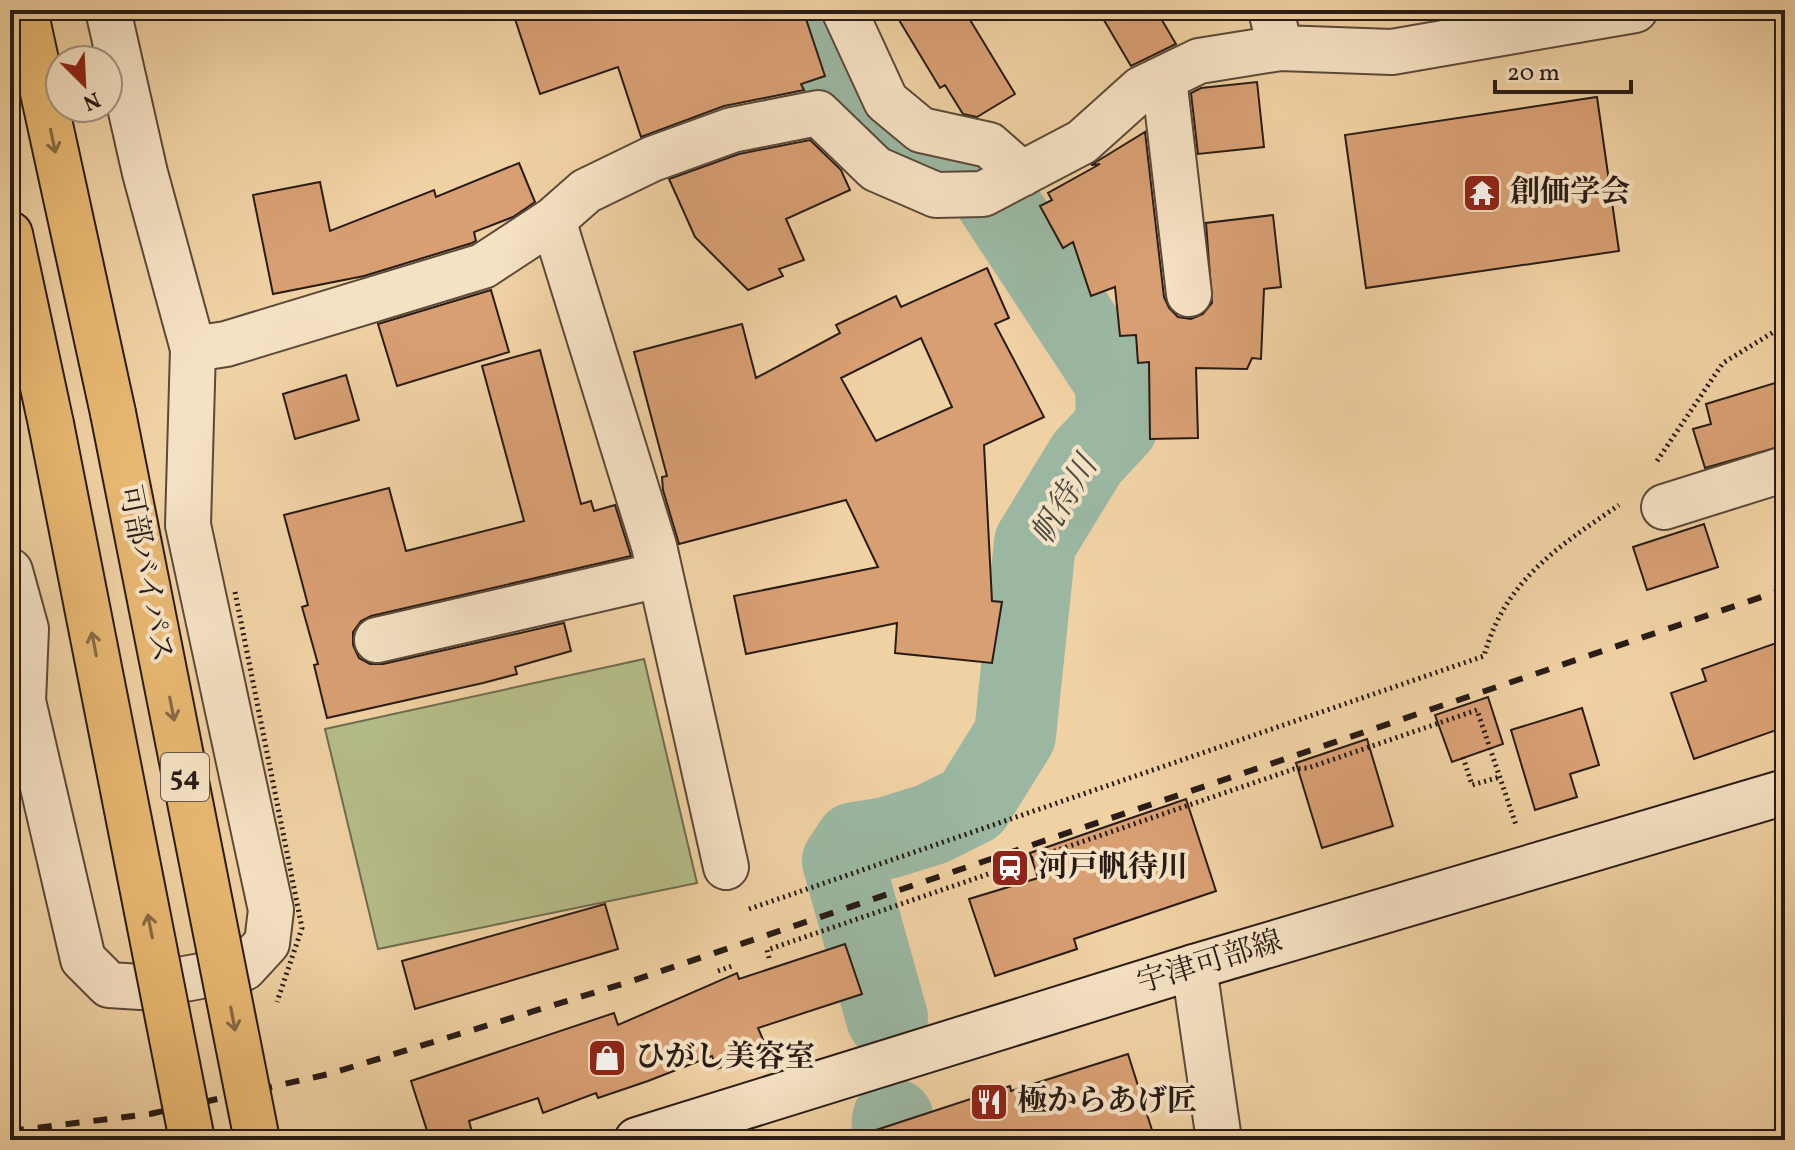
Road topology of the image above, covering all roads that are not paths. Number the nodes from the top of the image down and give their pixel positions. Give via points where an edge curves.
1 (25, 10) edge
2 (108, 10) edge
3 (844, 10) edge
4 (1635, 10) edge
5 (1276, 29) edge
6 (1164, 78) junction
7 (1022, 174) junction
8 (553, 220) junction
9 (10, 234) edge
10 (1189, 294) dead end
11 (193, 349) junction
12 (1785, 469) edge
13 (1664, 507) dead end
14 (10, 571) edge
15 (659, 575) junction
16 (377, 640) dead end
17 (1785, 792) edge
18 (726, 867) road end
19 (1194, 967) junction
20 (192, 1140) edge
21 (257, 1140) edge
22 (637, 1140) edge
23 (1219, 1140) edge

1 -> 21 highway, 可部バイパス / 54, bridge via 113,413
2 - 11 street
3 - 7 street via 886,101 921,130 989,145
4 - 5 street via 1392,52
5 - 6 street
6 - 7 street via 1141,89 1082,142
6 - 10 street
7 - 8 street via 983,194 936,195 876,169 818,113 732,130 652,159 586,191
8 - 11 street via 483,266 226,344
8 - 15 street
20 -> 9 highway, 可部バイパス / 54, bridge
11 - 14 street via 188,525 271,910 267,943 244,968 141,987 109,985 83,959 23,701 26,629
12 - 13 street
15 - 16 street
15 - 18 street
17 - 19 street, 宇津可部線
19 - 22 street, 宇津可部線
19 - 23 street

